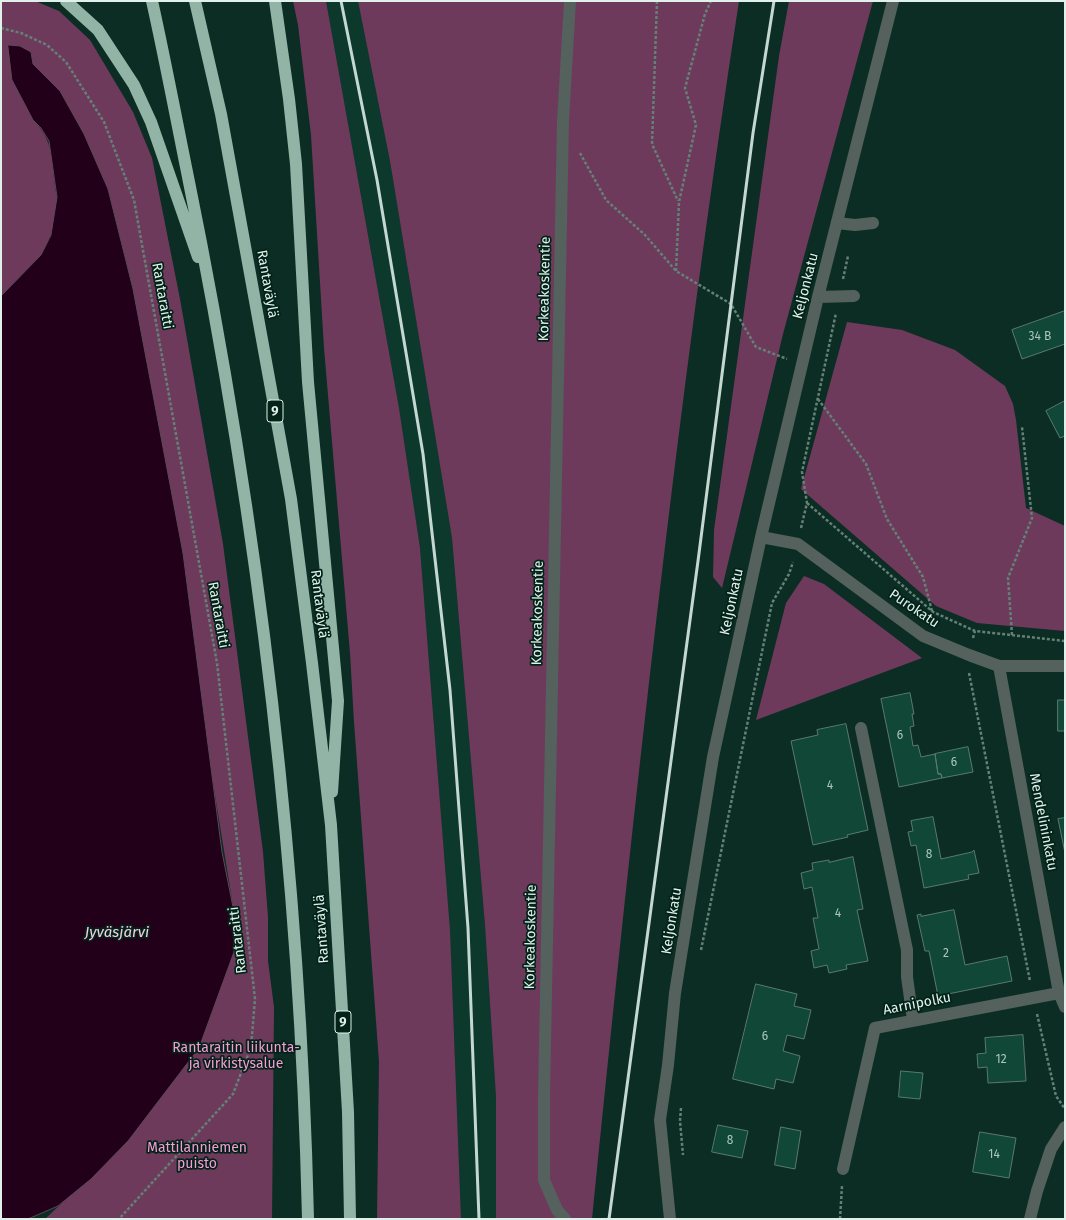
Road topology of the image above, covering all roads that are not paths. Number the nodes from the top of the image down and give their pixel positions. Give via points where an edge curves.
1 (66, 1) edge
2 (152, 1) edge
3 (195, 1) edge
4 (275, 1) edge
5 (570, 1) edge
6 (893, 1) edge
7 (837, 223) junction
8 (873, 223) dead end
9 (854, 296) dead end
10 (818, 297) junction
11 (214, 305) junction
12 (761, 537) junction
13 (999, 666) junction
14 (1065, 666) edge
15 (861, 728) dead end
16 (331, 825) junction
17 (1060, 993) junction
18 (1065, 1007) edge
19 (913, 1020) junction
20 (1065, 1127) edge
21 (843, 1169) road end
22 (308, 1219) edge
23 (350, 1219) edge
24 (565, 1219) edge
25 (670, 1219) edge
26 (1030, 1219) edge

1 - 11 highway via 98,30 134,85 158,140
2 - 11 highway, Rantaväylä
3 - 16 highway, Rantaväylä / 9 via 221,114 291,499
4 - 16 highway via 290,99 296,164 308,382 338,702
5 - 24 street, Korkeakoskentie via 563,129 544,1096 544,1180 557,1210
6 - 7 street, Keljonkatu
7 - 8 street
7 - 10 street, Keljonkatu
9 - 10 street
10 - 12 street, Keljonkatu
11 - 22 highway, Rantaväylä via 245,495 272,696 292,893 305,1113
12 - 13 street, Purokatu via 798,544 923,636
12 - 25 street, Keljonkatu via 714,757 675,993 660,1120
13 - 14 street, Purokatu
13 - 17 street, Mendelininkatu
15 - 19 street via 906,950
16 - 23 highway, Rantaväylä / 9 via 348,1112
17 - 18 street, Mendelininkatu
17 - 19 street, Aarnipolku
19 - 21 street, Aarnipolku via 876,1028
20 - 26 street via 1051,1148

